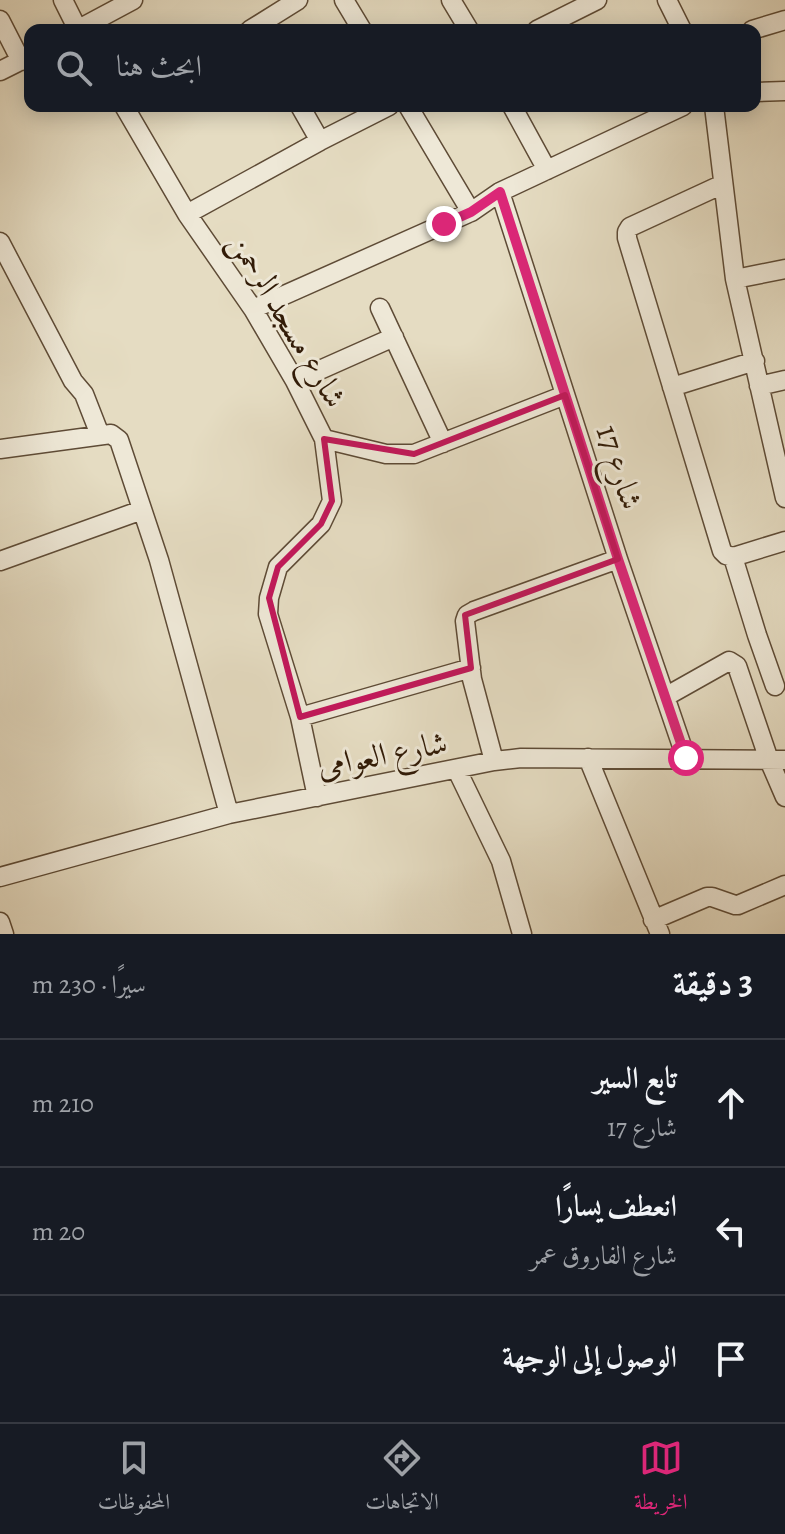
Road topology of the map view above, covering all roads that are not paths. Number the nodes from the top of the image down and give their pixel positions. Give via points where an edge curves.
1 (63, 0) edge
2 (133, 0) edge
3 (298, 0) edge
4 (344, 0) edge
5 (451, 0) edge
6 (597, 0) edge
7 (667, 0) edge
8 (567, 7) edge
9 (0, 20) edge
10 (785, 20) edge
11 (75, 24) edge
12 (89, 24) edge
13 (262, 24) edge
14 (358, 24) edge
15 (465, 24) edge
16 (545, 24) edge
17 (679, 24) edge
18 (761, 27) edge
19 (24, 56) edge
20 (24, 59) edge
21 (0, 71) edge
22 (785, 91) edge
23 (761, 92) edge
24 (128, 112) edge
25 (303, 112) edge
26 (377, 112) edge
27 (412, 112) edge
28 (515, 112) edge
29 (670, 112) edge
30 (715, 112) edge
31 (320, 141) junction
32 (547, 170) junction
33 (723, 184) junction
34 (500, 192) junction
35 (471, 212) junction
36 (187, 214) junction
37 (0, 242) edge
38 (785, 269) edge
39 (735, 279) junction
40 (380, 308) dead end
41 (253, 309) junction
42 (394, 337) junction
43 (755, 361) junction
44 (785, 380) edge
45 (295, 381) junction
46 (759, 386) junction
47 (672, 387) junction
48 (565, 395) junction
49 (100, 435) junction
50 (324, 439) junction
51 (443, 443) junction
52 (0, 449) edge
53 (785, 498) edge
54 (142, 510) junction
55 (785, 541) edge
56 (733, 557) junction
57 (618, 559) junction
58 (0, 561) edge
59 (471, 668) junction
60 (775, 686) dead end
61 (665, 697) junction
62 (300, 717) junction
63 (588, 758) junction
64 (686, 758) junction
65 (777, 760) edge
66 (494, 761) junction
67 (457, 770) junction
68 (317, 797) junction
69 (785, 797) edge
70 (229, 814) junction
71 (0, 877) edge
72 (785, 885) edge
73 (0, 922) edge
74 (656, 927) edge
75 (4, 934) edge
76 (522, 934) edge

1 - 11 street
2 - 12 street
3 - 13 street
4 - 14 street
5 - 15 street
6 - 8 street
7 - 17 street
8 - 16 street
9 - 19 street
10 - 18 street
20 - 21 street
22 - 23 street
24 - 36 street, شارع مسجد الرحمن
25 - 31 street
26 - 31 street
27 - 35 street
28 - 32 street
29 - 32 street
30 - 33 street
31 - 36 street
32 - 34 street
33 - 39 street
33 - 47 street via 627,232
34 - 35 street
34 - 48 street, شارع 17
35 - 41 street
36 - 41 street, شارع مسجد الرحمن
37 - 49 street via 84,394
38 - 39 street
39 - 43 street
40 - 42 street
41 - 45 street, شارع مسجد الرحمن
42 - 45 street
42 - 51 street
43 - 46 street
43 - 47 street
44 - 46 street
45 - 50 street, شارع مسجد الرحمن
46 - 53 street
47 - 56 street via 722,551
48 - 51 street
48 - 57 street, شارع 17
49 - 52 street
49 - 54 street via 119,440
50 - 51 street via 386,454 414,454
50 - 62 street, شارع مسجد الرحمن via 332,501 321,524 278,567 269,598 268,614
54 - 58 street
54 - 70 street
55 - 56 street
56 - 60 street
57 - 59 street via 467,615
57 - 61 street, شارع 17
59 - 62 street
59 - 66 street
61 - 64 street, شارع 17
61 - 65 street via 733,662
62 - 68 street, شارع مسجد الرحمن
63 - 64 street, شارع العوامى
63 - 66 street, شارع العوامى
63 - 74 street
64 - 65 street, شارع العوامى
65 - 69 street
66 - 67 street, شارع العوامى
67 - 68 street, شارع العوامى
67 - 76 street via 501,861
68 - 70 street, شارع العوامى
70 - 71 street, شارع العوامى
72 - 74 street via 738,905 707,897
73 - 75 street

